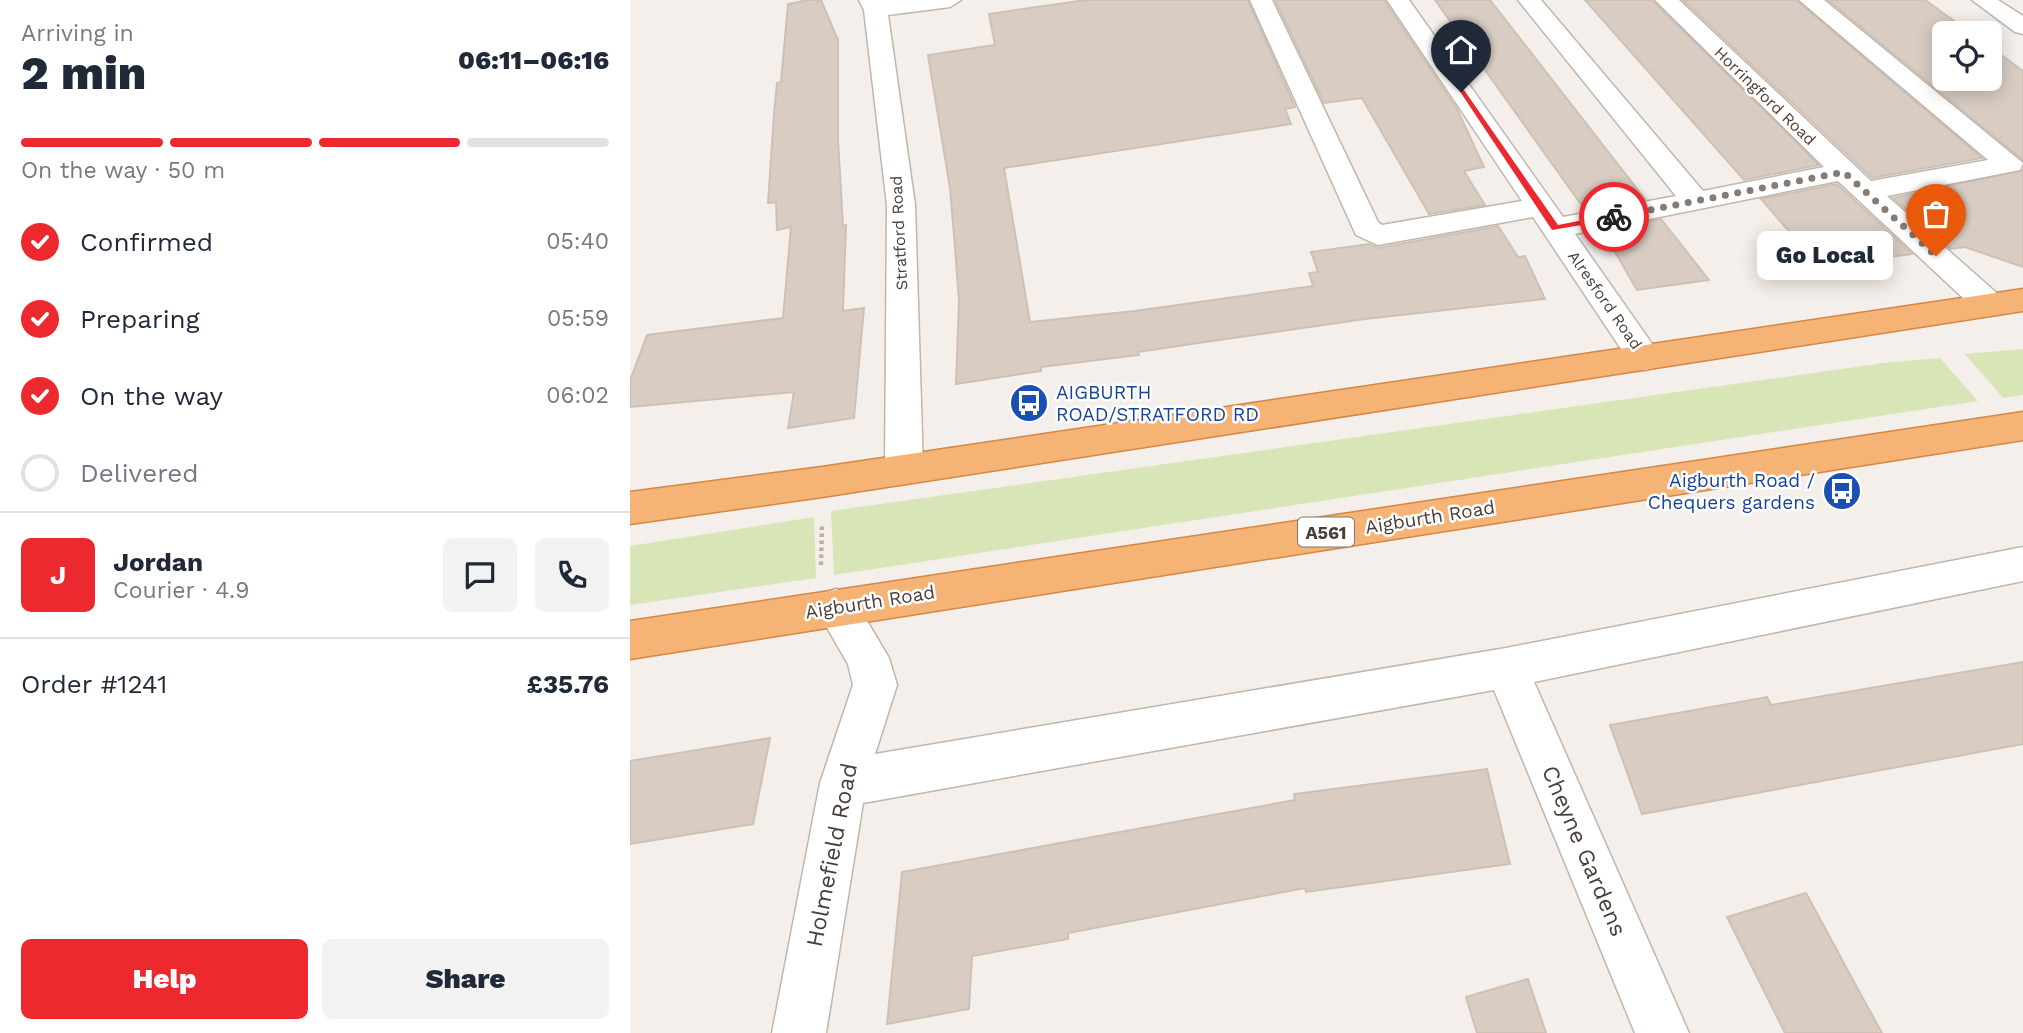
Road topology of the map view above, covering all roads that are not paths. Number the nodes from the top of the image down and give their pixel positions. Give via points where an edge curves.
1 (950, 0) edge
2 (1261, 0) edge
3 (1398, 0) edge
4 (1528, 0) edge
5 (1666, 0) edge
6 (1810, 0) edge
7 (1983, 0) edge
8 (873, 5) edge
9 (2023, 27) edge
10 (2016, 163) edge
11 (1844, 172) junction
12 (1864, 191) junction
13 (1696, 201) junction
14 (1548, 218) junction
15 (2006, 302) edge
16 (1645, 358) junction
17 (2020, 431) edge
18 (904, 468) junction
19 (630, 508) edge
20 (2023, 564) edge
21 (828, 608) junction
22 (630, 640) edge
23 (1506, 668) junction
24 (843, 783) junction
25 (799, 1033) edge
26 (1662, 1033) edge

1 - 8 street
2 - 14 street via 1366,228 1378,235
3 - 14 street, Alresford Road
4 - 13 street
5 - 11 street, Horringford Road
6 - 10 street
7 - 9 street
8 - 18 street, Stratford Road via 901,205
10 - 12 street
11 - 12 street, Horringford Road
11 - 13 street
12 - 15 street, Horringford Road
13 - 14 street
14 - 16 street, Alresford Road
15 - 16 highway
16 - 18 highway
17 - 21 highway, Aigburth Road / A561
18 - 19 highway
20 - 23 street
21 - 22 highway, Aigburth Road / A561
21 - 24 street, Holmefield Road via 868,657 876,685
23 - 24 street
23 - 26 street, Cheyne Gardens
24 - 25 street, Holmefield Road

